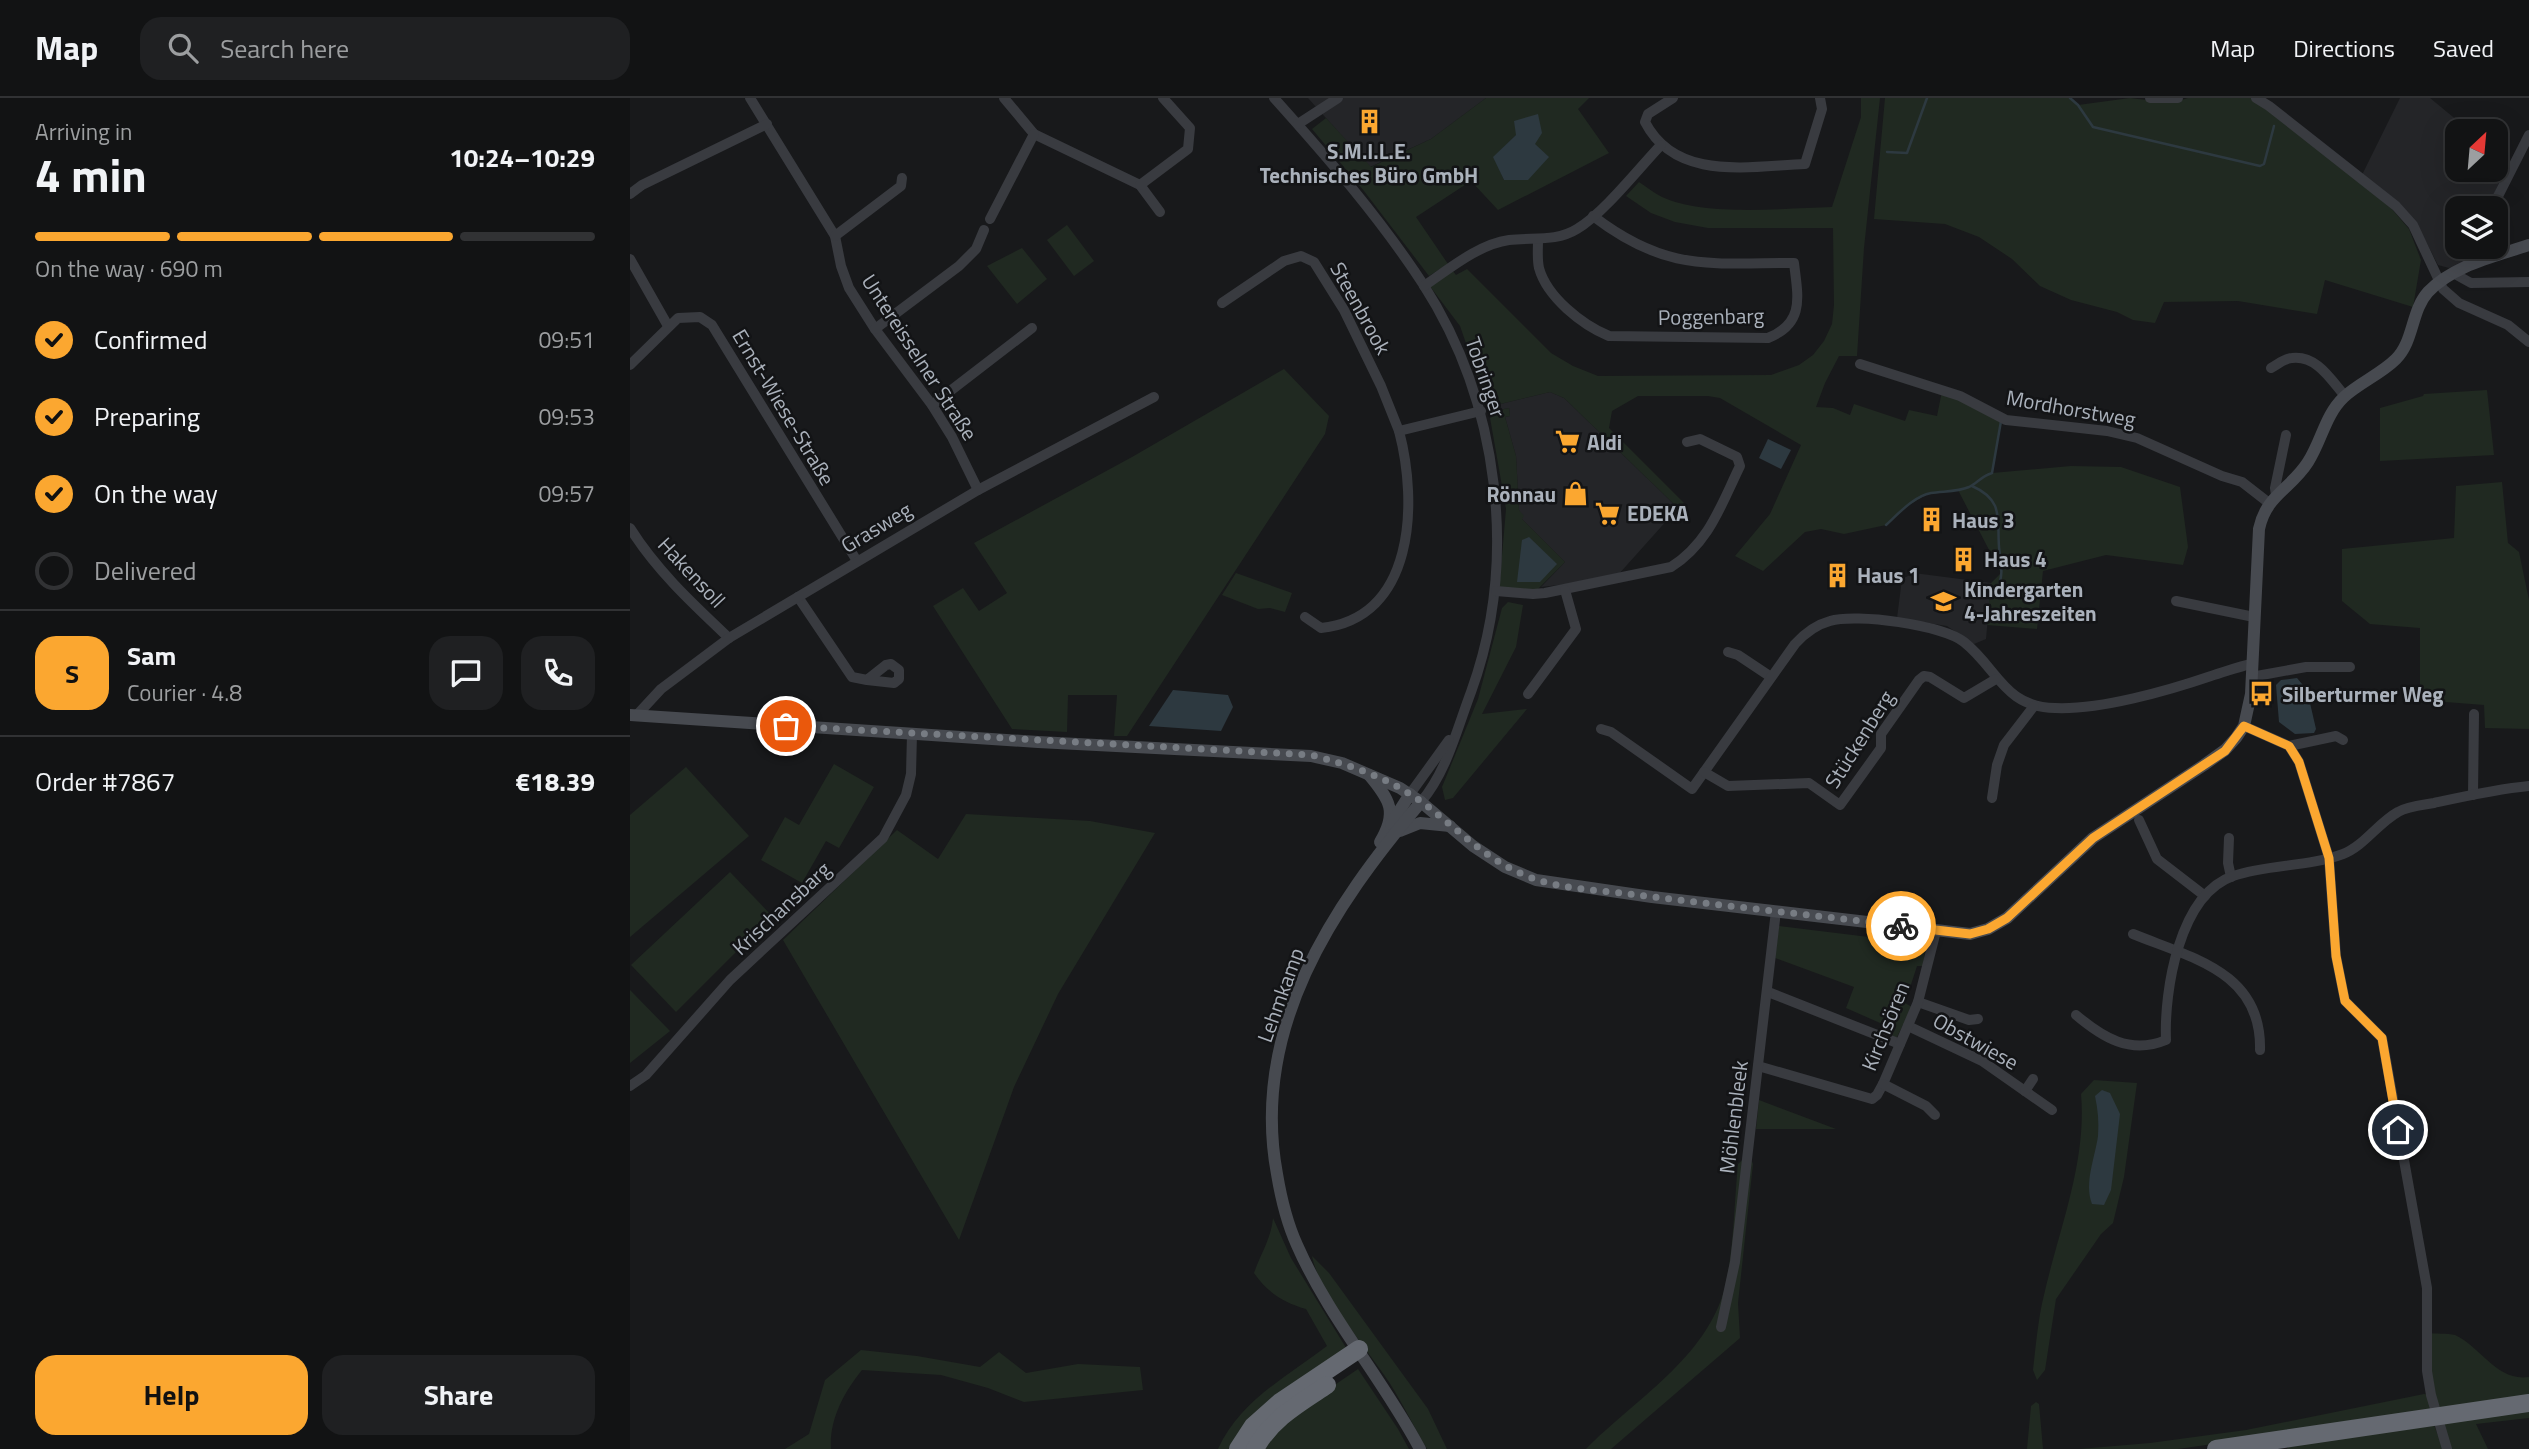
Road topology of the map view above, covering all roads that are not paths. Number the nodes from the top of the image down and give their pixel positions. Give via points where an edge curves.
1 (750, 98) edge
2 (1004, 98) edge
3 (1163, 98) edge
4 (1274, 98) edge
5 (1338, 98) edge
6 (1673, 98) edge
7 (1820, 98) edge
8 (2150, 98) edge
9 (2178, 98) edge
10 (2256, 98) edge
11 (767, 124) junction
12 (1298, 124) junction
13 (1034, 134) junction
14 (2529, 135) edge
15 (1661, 145) junction
16 (902, 178) dead end
17 (1140, 186) junction
18 (630, 194) edge
19 (2498, 196) edge
20 (1160, 212) dead end
21 (1593, 216) junction
22 (990, 219) dead end
23 (985, 230) dead end
24 (835, 236) junction
25 (1538, 240) junction
26 (2529, 245) edge
27 (630, 259) edge
28 (2474, 259) edge
29 (2473, 263) junction
30 (2454, 273) junction
31 (2529, 282) edge
32 (2439, 284) junction
33 (1424, 286) junction
34 (1222, 303) dead end
35 (668, 326) junction
36 (1032, 328) dead end
37 (875, 329) junction
38 (2529, 342) edge
39 (630, 365) edge
40 (1860, 365) dead end
41 (2271, 368) dead end
42 (2345, 396) junction
43 (1154, 397) dead end
44 (932, 405) junction
45 (1481, 411) junction
46 (1399, 431) junction
47 (2286, 435) dead end
48 (1688, 442) dead end
49 (978, 490) junction
50 (2272, 499) junction
51 (630, 528) edge
52 (857, 561) junction
53 (1565, 590) junction
54 (1496, 591) junction
55 (798, 597) junction
56 (2176, 601) dead end
57 (1305, 617) dead end
58 (2254, 617) junction
59 (729, 638) junction
60 (1728, 652) dead end
61 (2350, 667) dead end
62 (2251, 670) junction
63 (1771, 677) junction
64 (1996, 679) junction
65 (867, 680) dead end
66 (1528, 694) dead end
67 (2035, 706) junction
68 (2474, 714) dead end
69 (633, 716) edge
70 (2244, 726) junction
71 (1601, 729) dead end
72 (912, 734) junction
73 (2343, 740) dead end
74 (2289, 746) junction
75 (1367, 772) junction
76 (1704, 772) junction
77 (2529, 786) edge
78 (2473, 795) junction
79 (1416, 798) junction
80 (1992, 798) dead end
81 (2139, 820) dead end
82 (1450, 825) junction
83 (1388, 835) junction
84 (2229, 838) dead end
85 (2329, 858) junction
86 (2231, 877) junction
87 (2206, 896) junction
88 (1776, 911) junction
89 (1936, 931) junction
90 (2133, 934) dead end
91 (2178, 952) junction
92 (1768, 992) junction
93 (1918, 1002) junction
94 (2076, 1015) dead end
95 (1978, 1018) dead end
96 (1908, 1026) junction
97 (1900, 1044) junction
98 (2260, 1050) dead end
99 (1758, 1066) junction
100 (2034, 1079) dead end
101 (1883, 1084) junction
102 (630, 1086) edge
103 (2025, 1091) junction
104 (2052, 1110) dead end
105 (1935, 1115) dead end
106 (1721, 1326) dead end
107 (1363, 1354) junction
108 (2529, 1403) edge
109 (1238, 1449) edge
110 (1255, 1449) edge
111 (1420, 1449) edge
112 (2216, 1449) edge
113 (2447, 1449) edge

1 - 11 street, Untereisselner Straße
2 - 13 street
3 - 17 street via 1190,128 1188,149
4 - 12 street, Tobringer
5 - 12 street
6 - 15 street via 1648,114 1645,122
7 - 15 street via 1822,109 1805,164 1717,167 1690,162
8 - 9 street
10 - 32 street via 2396,206 2413,225
11 - 18 street
11 - 24 street, Untereisselner Straße
12 - 33 street, Tobringer via 1359,195
13 - 17 street
13 - 22 street
14 - 19 street
15 - 21 street
16 - 24 street via 901,186
17 - 20 street
21 - 25 street via 1559,237
21 - 25 street, Poggenbarg via 1616,234 1672,259 1794,264 1797,310 1788,326 1768,338 1609,336 1591,328 1544,281 1538,265
23 - 37 street via 976,249 959,266
24 - 37 street, Untereisselner Straße via 849,288
25 - 33 street via 1508,240 1484,248
26 - 29 street
27 - 35 street
28 - 29 street
29 - 30 street
30 - 31 street via 2471,283
30 - 32 street
32 - 38 street via 2459,303 2508,325
32 - 42 street via 2421,304 2396,359
33 - 45 street, Tobringer via 1451,334
34 - 46 street, Steenbrook via 1284,261 1301,256 1314,262 1348,317
35 - 39 street
35 - 52 street, Ernst-Wiese-Straße via 678,318 694,317 712,325
36 - 44 street
37 - 44 street, Untereisselner Straße
40 - 50 street, Mordhorstweg via 1951,393 2006,420 2137,438
41 - 42 street via 2291,358 2308,360 2320,366
42 - 50 street via 2332,411 2308,463
43 - 49 street, Grasweg
44 - 49 street, Untereisselner Straße
45 - 46 street
45 - 54 street, Tobringer via 1497,508
46 - 57 street, Steenbrook via 1408,507 1402,554 1392,583 1377,603 1352,621 1321,628
47 - 50 street
48 - 53 street via 1700,439 1737,457 1740,467 1702,541 1671,567
49 - 52 street, Grasweg
50 - 58 street via 2259,529
51 - 59 street, Hakensoll via 678,590
52 - 55 street, Grasweg
53 - 54 street via 1533,594
53 - 66 street via 1576,629
54 - 79 street, Tobringer via 1484,652 1460,721 1434,786
55 - 59 street, Grasweg
55 - 65 street via 852,677
56 - 58 street
58 - 62 street
59 - 69 street, Grasweg
60 - 63 street
61 - 62 street
62 - 67 street via 2233,667 2121,701
62 - 70 street
63 - 64 street via 1804,634 1824,623 1848,619 1944,631 1964,642
63 - 76 street
64 - 67 street via 2008,692
64 - 76 street, Stückenberg via 1964,698 1930,677 1919,680 1881,734 1881,748 1840,805 1809,783 1728,786
67 - 80 street via 2004,745
68 - 78 street
69 - 72 street
70 - 74 street
70 - 89 street via 2225,751 2093,838 2007,918 1970,934
71 - 76 street via 1692,789
72 - 75 street via 1311,755
72 - 102 street, Krischansbarg via 906,795 883,838 730,981 646,1075
73 - 74 street via 2336,736
74 - 85 street via 2299,762
75 - 79 street
75 - 83 street via 1389,802
77 - 78 street
78 - 85 street via 2401,810 2355,848
79 - 82 street
79 - 83 street
81 - 87 street via 2157,859
82 - 83 street via 1415,824
82 - 88 street via 1505,867 1536,880
83 - 107 street, Lehmkamp via 1322,937 1289,1014 1276,1064 1271,1112 1282,1201 1296,1244
84 - 86 street
85 - 86 street
85 - 113 street via 2336,956 2345,1001 2382,1038 2427,1288 2427,1371
86 - 87 street
87 - 91 street via 2195,910
88 - 89 street
88 - 92 street, Möhlenbleek
89 - 93 street, Kirchsören
90 - 91 street
91 - 94 street via 2168,991 2166,1040 2154,1045 2125,1044 2100,1035
91 - 98 street via 2234,980 2253,1006
92 - 97 street
92 - 99 street, Möhlenbleek
93 - 95 street via 1969,1020
93 - 96 street, Kirchsören
96 - 97 street, Kirchsören
96 - 103 street, Obstwiese via 1982,1061
97 - 101 street, Kirchsören
99 - 101 street, Kirchsören via 1872,1099
99 - 106 street, Möhlenbleek via 1733,1282
100 - 103 street, Obstwiese
101 - 105 street
103 - 104 street, Obstwiese
107 - 109 highway via 1280,1402 1253,1426
107 - 110 highway via 1277,1419
107 - 111 street, Lehmkamp
108 - 112 highway

